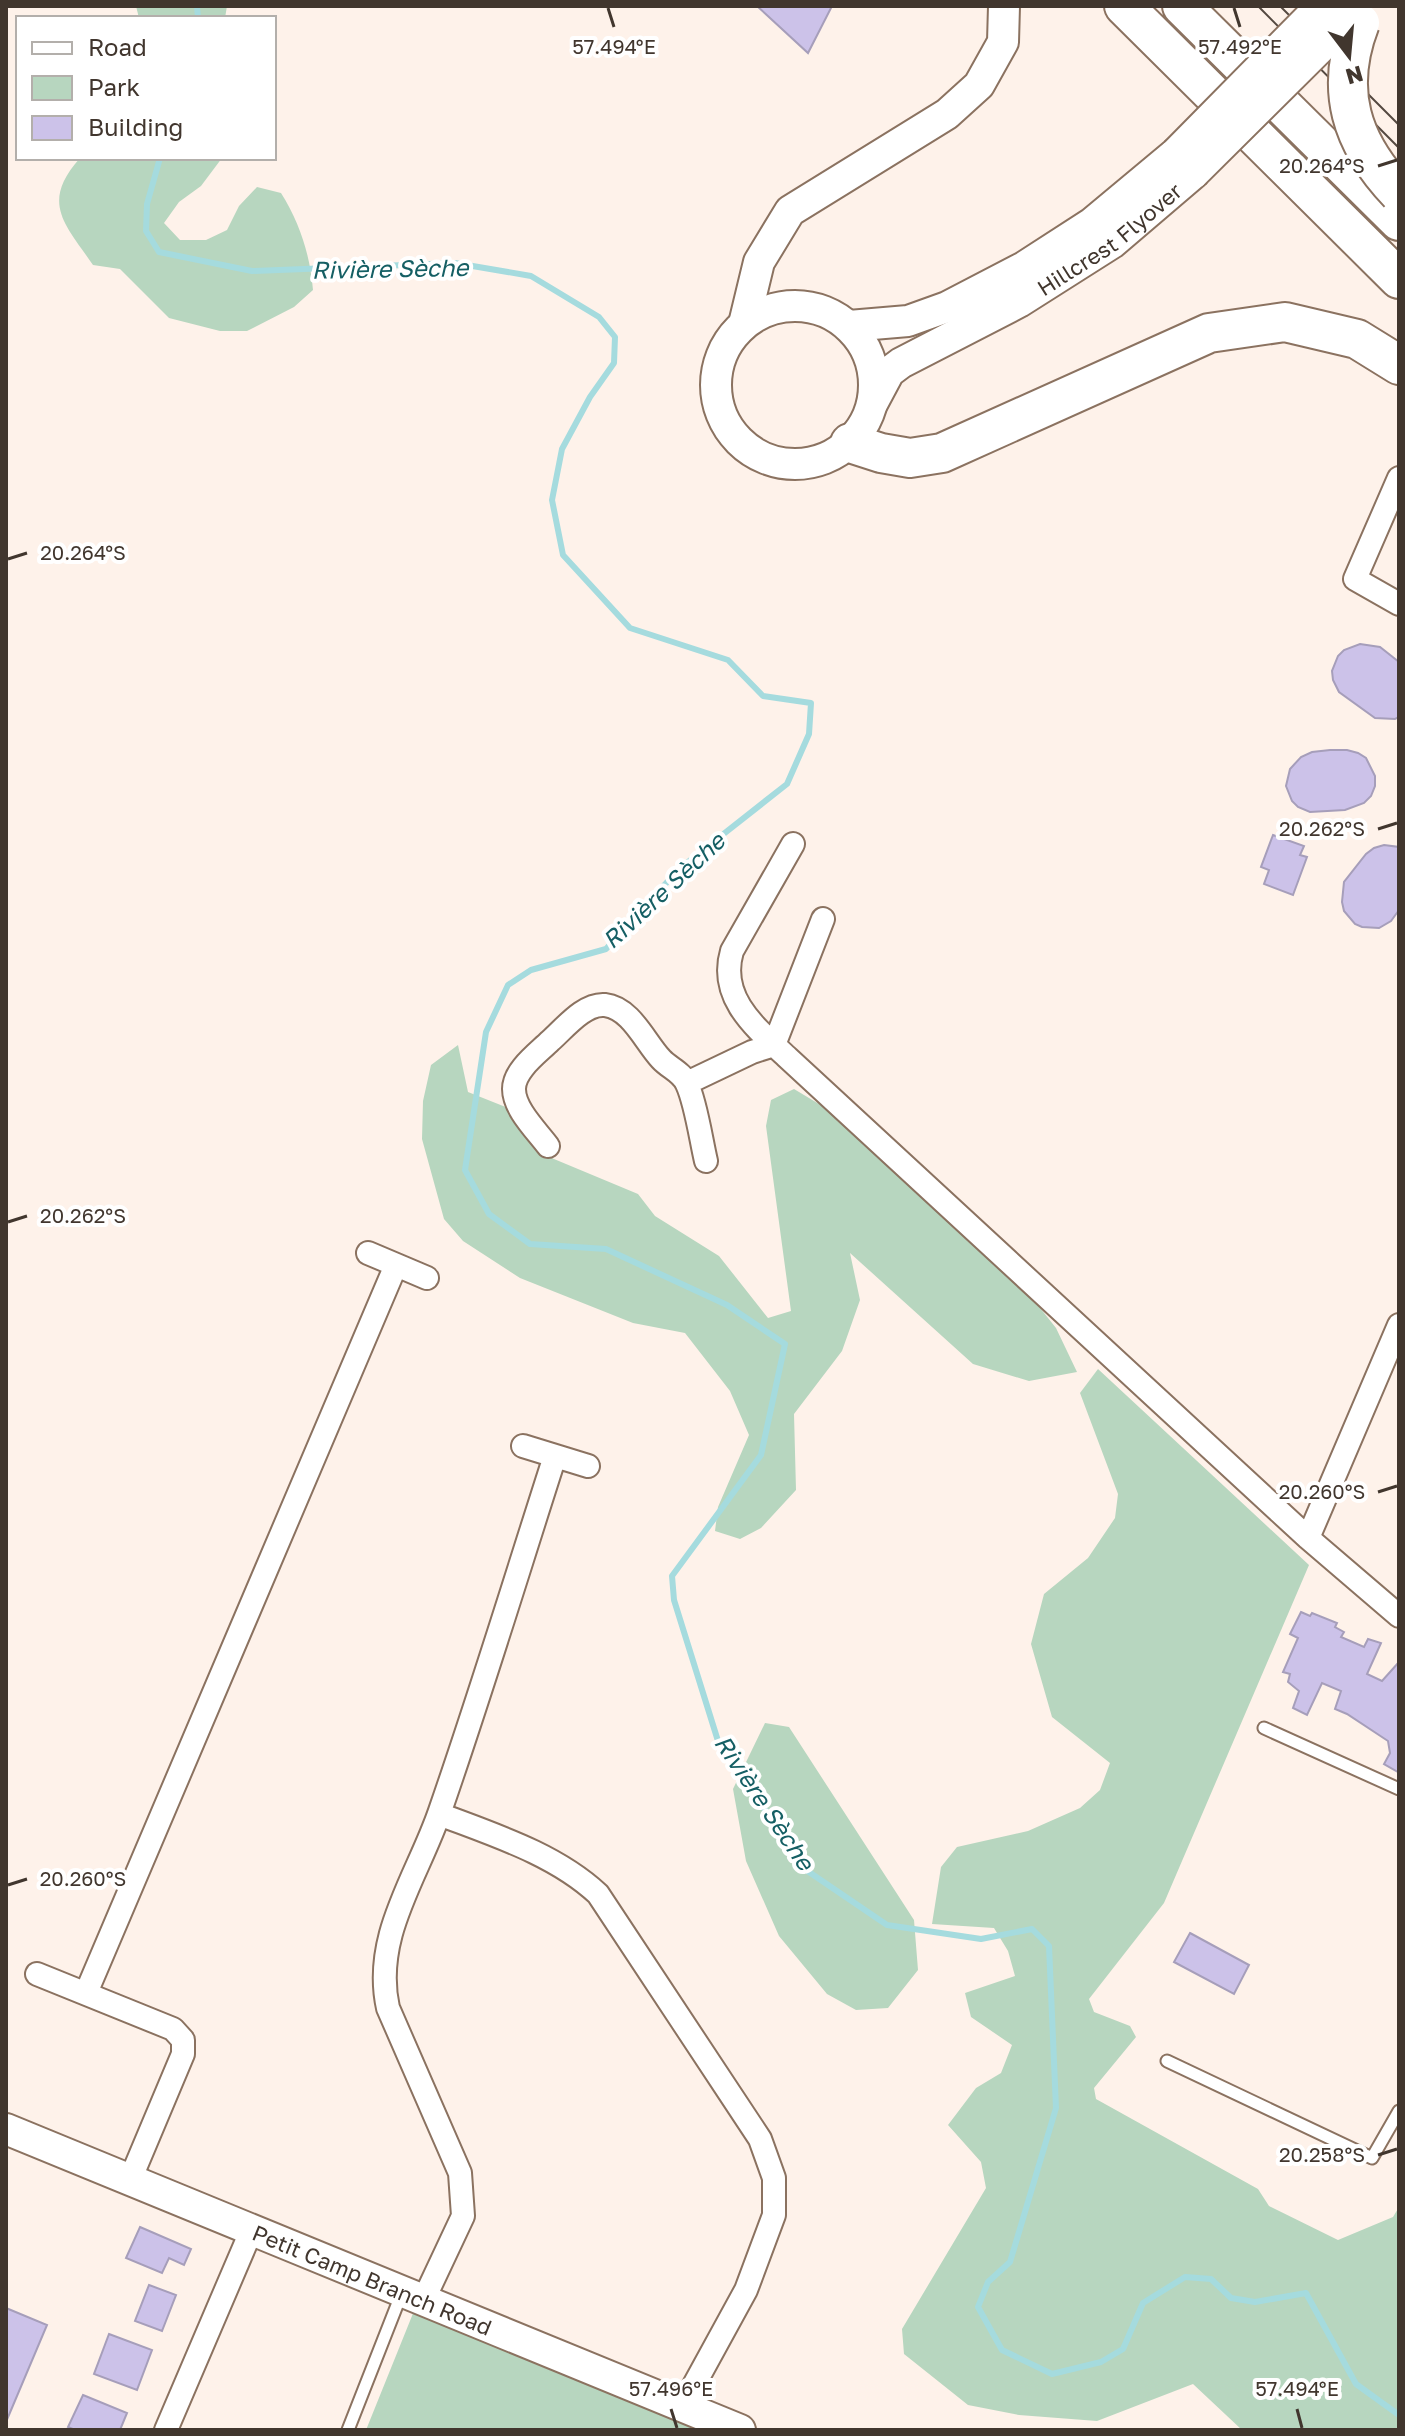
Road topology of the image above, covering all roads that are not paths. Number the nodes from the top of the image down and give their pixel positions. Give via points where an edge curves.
1 (1004, 6) edge
2 (1124, 6) edge
3 (1182, 6) edge
4 (1321, 6) edge
5 (1360, 12) edge
6 (1185, 163) junction
7 (1399, 193) edge
8 (1399, 221) edge
9 (1399, 279) edge
10 (744, 324) junction
11 (849, 326) junction
12 (1399, 365) edge
13 (873, 402) junction
14 (850, 443) junction
15 (1399, 478) edge
16 (1399, 604) edge
17 (793, 844) dead end
18 (823, 919) dead end
19 (774, 1045) junction
20 (687, 1083) junction
21 (548, 1146) dead end
22 (706, 1161) dead end
23 (368, 1253) dead end
24 (396, 1265) junction
25 (427, 1278) dead end
26 (1399, 1325) edge
27 (523, 1446) dead end
28 (555, 1456) junction
29 (588, 1466) dead end
30 (1308, 1538) junction
31 (1399, 1616) edge
32 (1264, 1728) dead end
33 (1399, 1789) edge
34 (439, 1814) junction
35 (37, 1974) dead end
36 (86, 1993) junction
37 (1167, 2061) dead end
38 (1399, 2111) edge
39 (6, 2129) edge
40 (130, 2180) junction
41 (252, 2229) junction
42 (413, 2295) junction
43 (682, 2407) junction
44 (166, 2430) edge
45 (348, 2430) edge
46 (740, 2430) edge

1 - 10 main road via 1003,42 979,85 947,114 790,211 759,262
2 - 9 highway
3 - 8 highway
4 - 6 main road, Hillcrest Flyover, bridge
5 - 6 main road, Hillcrest Flyover, bridge
5 - 7 highway, bridge via 1348,73 1353,123 1372,161
6 - 11 main road, Hillcrest Flyover via 1012,273 947,307 908,321
6 - 13 main road, Hillcrest Flyover via 1112,243 1019,302 901,363 889,372
10 - 11 main road via 768,310 797,305 825,311
10 - 14 main road via 725,345 715,372 716,401 726,427 758,455 799,465 827,459
11 - 13 main road via 871,361
12 - 14 highway via 1357,339 1285,322 1209,333 942,453 910,458
13 - 14 main road
15 - 16 street via 1355,579
17 - 19 street via 728,966 743,1013
18 - 19 street
19 - 20 street
19 - 30 street
20 - 21 street via 623,1013 606,1005 590,1008 532,1058 515,1082 517,1104
20 - 22 street
23 - 24 street
24 - 25 street
24 - 36 street
26 - 30 street
27 - 28 street
28 - 29 street
28 - 34 street
30 - 31 street
32 - 33 lane
34 - 42 street via 391,1929 384,1965 392,2021 460,2173 463,2216
34 - 43 street via 555,1864 598,1894 760,2139 774,2178 774,2215 746,2290
35 - 36 street
36 - 40 street via 173,2029 183,2040 183,2054
37 - 38 lane via 1372,2158
39 - 40 main road, Petit Camp Branch Road
40 - 41 main road, Petit Camp Branch Road
41 - 42 main road, Petit Camp Branch Road
41 - 44 street
42 - 43 main road, Petit Camp Branch Road
42 - 45 lane
43 - 46 main road, Petit Camp Branch Road

